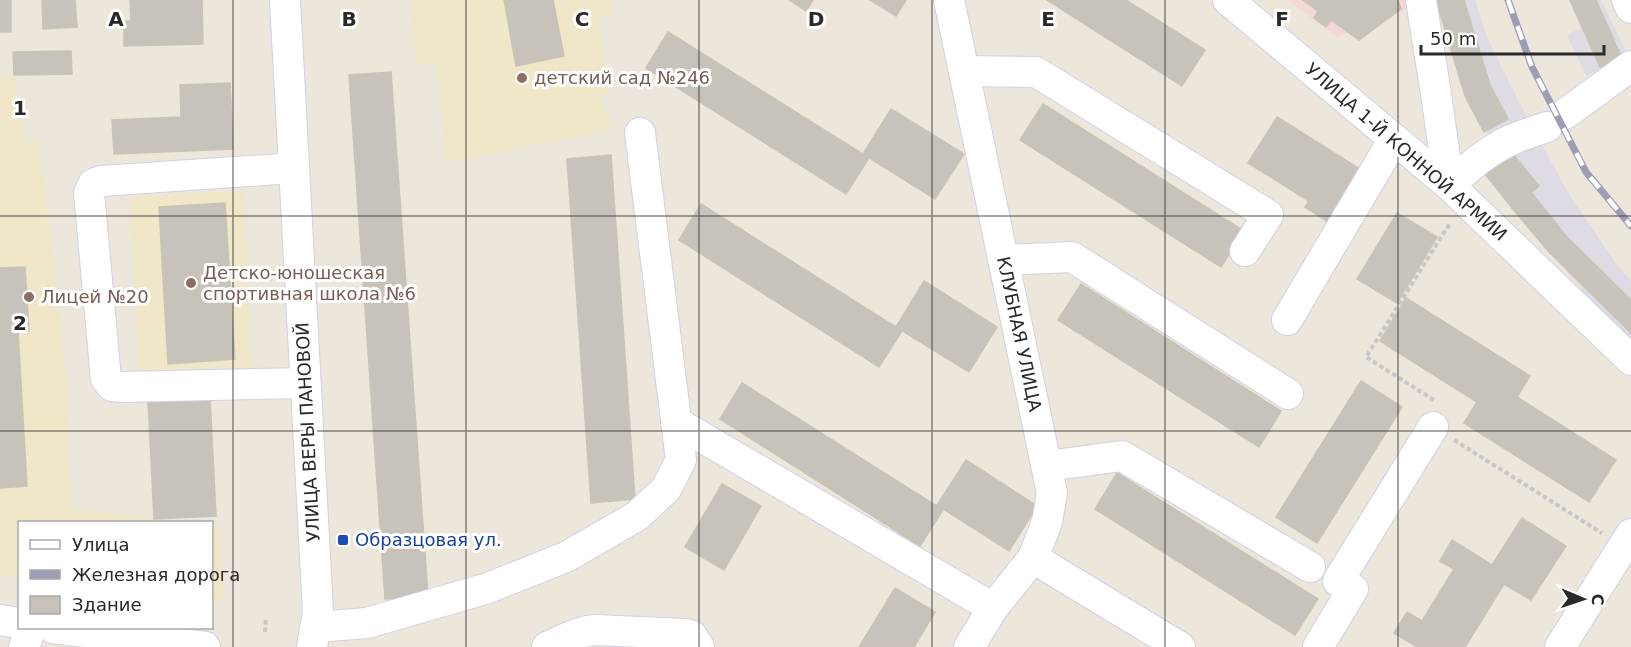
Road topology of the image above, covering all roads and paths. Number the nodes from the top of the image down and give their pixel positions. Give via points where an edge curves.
1 (285, 0) edge
2 (949, 0) edge
3 (1228, 0) edge
4 (1421, 0) edge
5 (1627, 0) edge
6 (1631, 8) edge
7 (1631, 66) edge
8 (964, 71) junction
9 (640, 133) dead end
10 (1394, 139) junction
11 (294, 168) junction
12 (1457, 193) junction
13 (1245, 251) dead end
14 (1004, 260) junction
15 (1287, 320) dead end
16 (1631, 360) edge
17 (305, 383) junction
18 (1288, 394) dead end
19 (676, 422) junction
20 (1433, 427) junction
21 (1047, 466) junction
22 (1627, 540) edge
23 (1033, 558) junction
24 (1310, 567) dead end
25 (993, 608) junction
26 (266, 618) dead end
27 (0, 620) edge
28 (18, 623) edge
29 (30, 629) edge
30 (68, 629) edge
31 (265, 632) dead end
32 (314, 637) edge
33 (24, 647) edge
34 (205, 647) edge
35 (548, 647) edge
36 (699, 647) edge
37 (969, 647) edge
38 (1180, 647) edge
39 (1318, 647) edge
40 (1560, 647) edge

1 - 11 street, УЛИЦА ВЕРЫ ПАНОВОЙ
2 - 8 street, КЛУБНАЯ УЛИЦА
3 - 10 street, УЛИЦА 1-Й КОННОЙ АРМИИ
4 - 12 street
5 - 6 street
7 - 12 street via 1556,121 1485,155 1469,167
8 - 13 street via 1036,72 1268,215
8 - 14 street, КЛУБНАЯ УЛИЦА
9 - 19 street
10 - 12 street, УЛИЦА 1-Й КОННОЙ АРМИИ
10 - 15 street
11 - 17 street, УЛИЦА ВЕРЫ ПАНОВОЙ
11 - 17 street via 101,181 93,184 89,193 106,379 112,386
12 - 16 street, УЛИЦА 1-Й КОННОЙ АРМИИ
12 - 20 path via 1366,357 1445,406
14 - 18 street via 1072,256
14 - 21 street, КЛУБНАЯ УЛИЦА
17 - 32 street, УЛИЦА ВЕРЫ ПАНОВОЙ via 318,612
19 - 25 street
19 - 32 street via 681,460 666,489 637,516 566,557 488,588
20 - 22 path
20 - 39 street via 1338,581 1353,589
21 - 23 street, КЛУБНАЯ УЛИЦА via 1052,494 1047,522
21 - 24 street via 1122,456
22 - 40 street
23 - 25 street, КЛУБНАЯ УЛИЦА
23 - 38 street
25 - 37 street, КЛУБНАЯ УЛИЦА
26 - 31 path
27 - 28 street
29 - 33 street
30 - 34 street
35 - 36 street via 596,630 685,634 692,636

